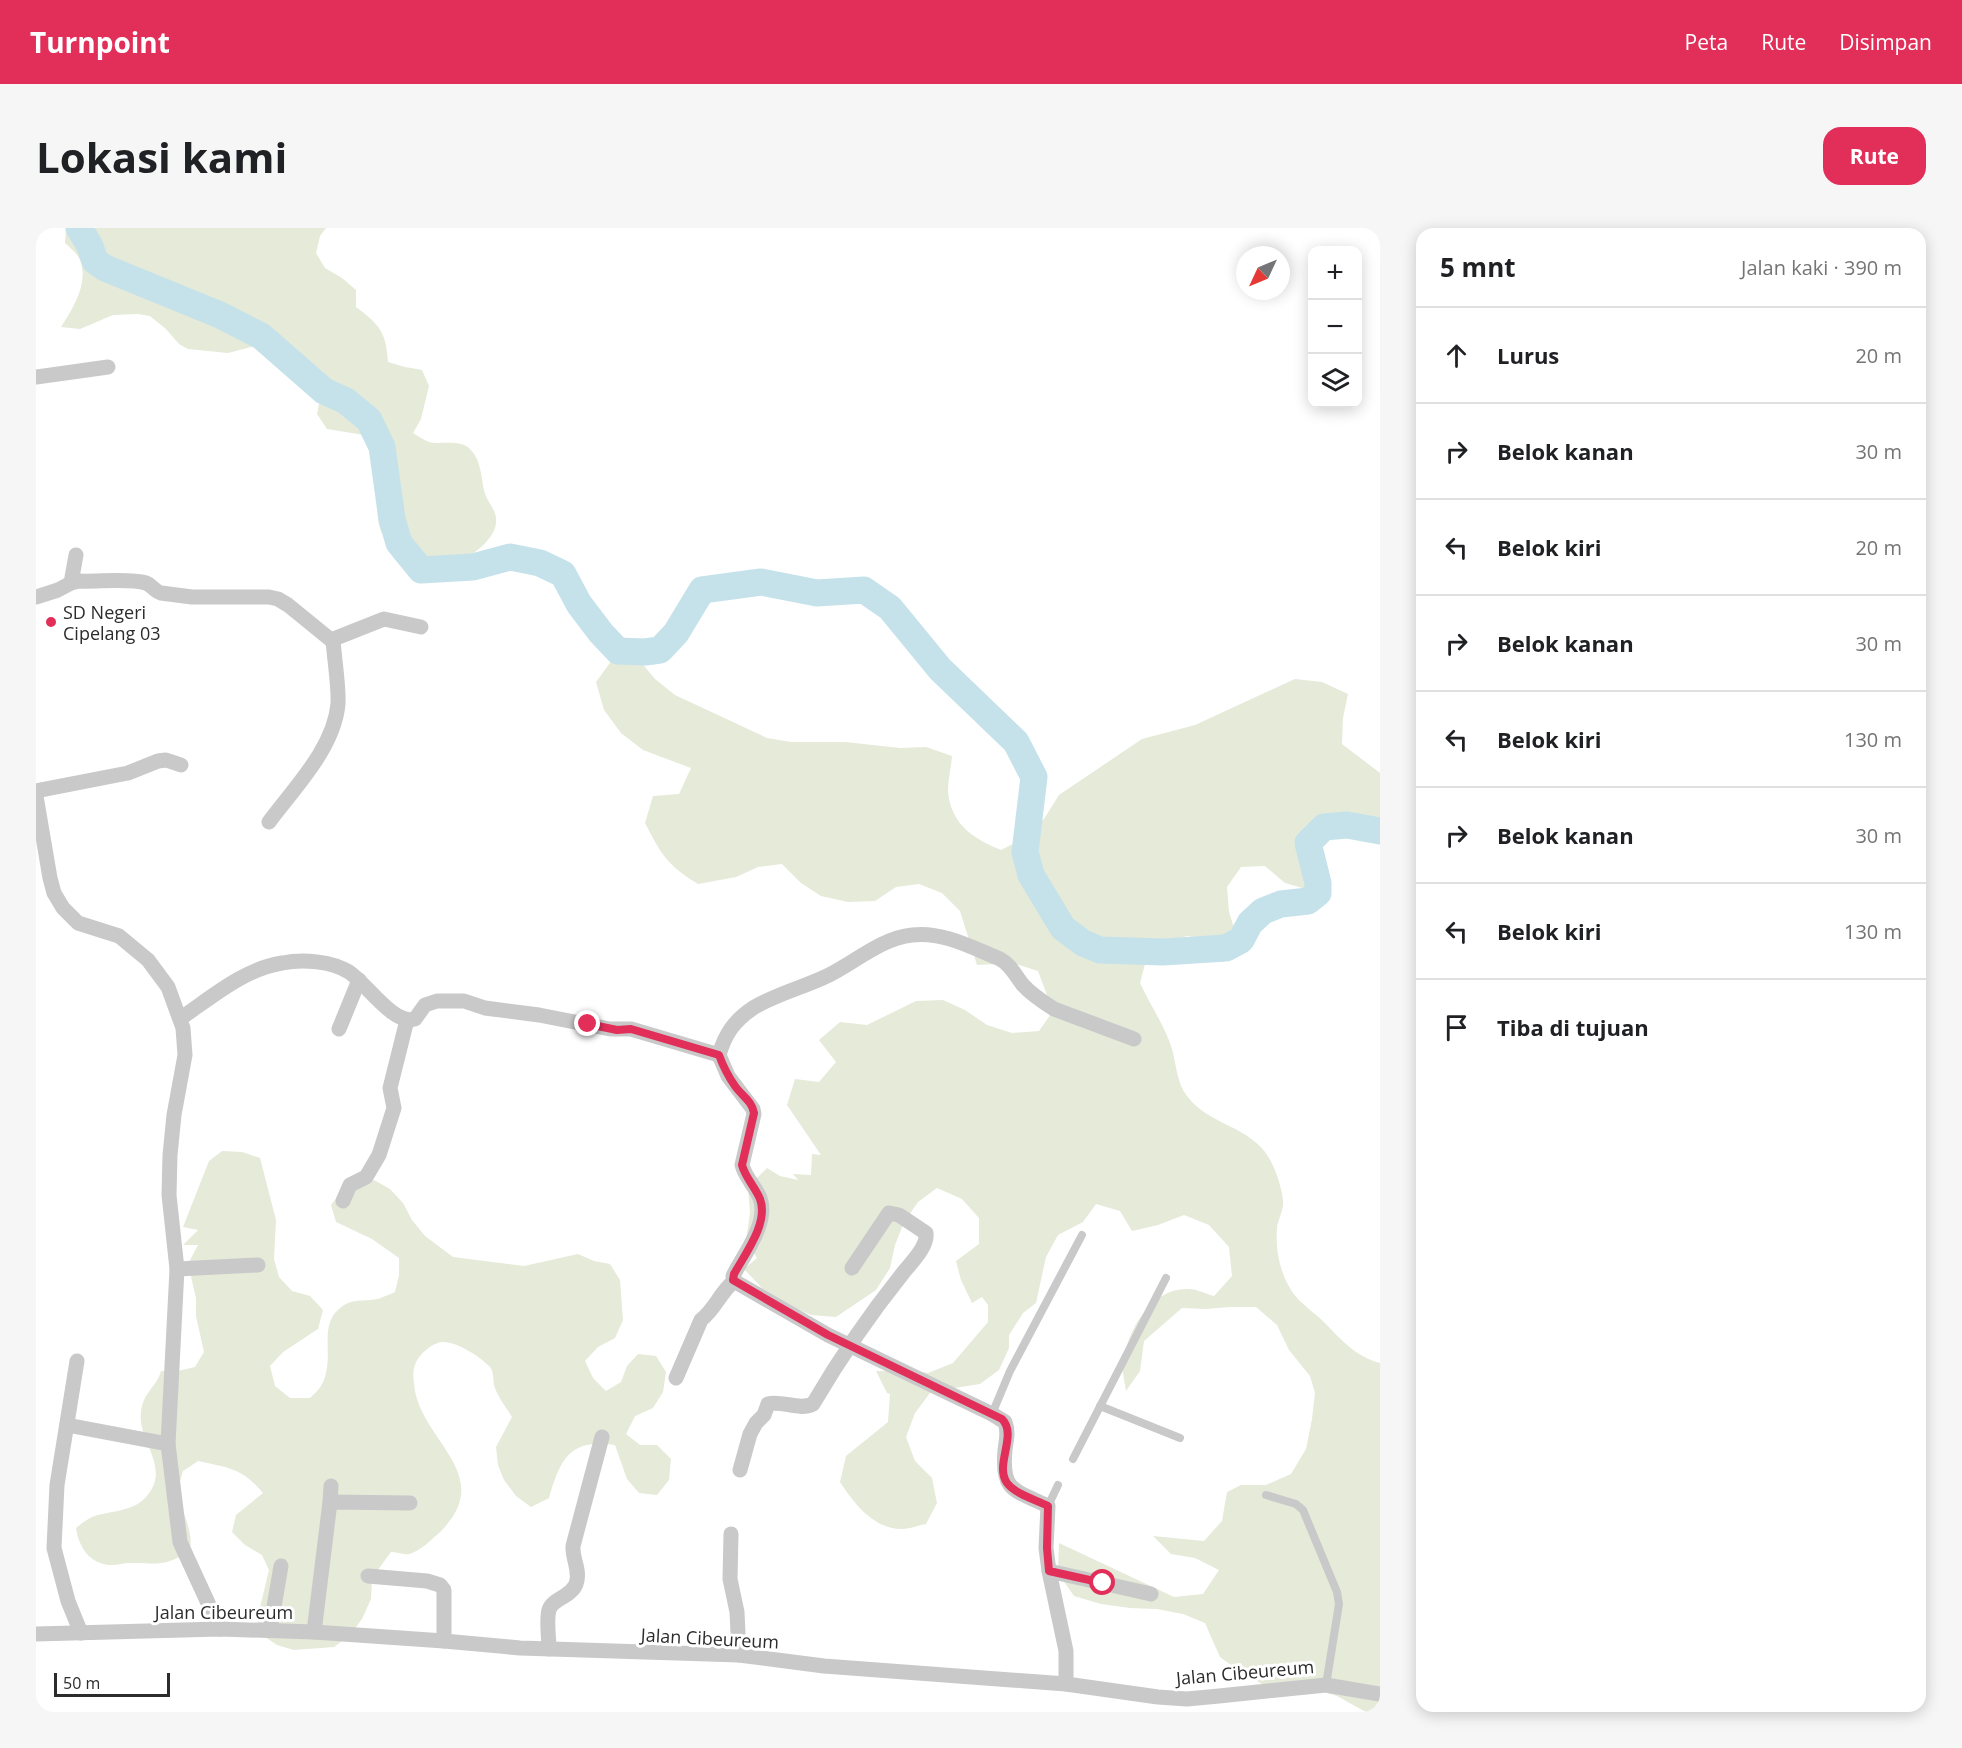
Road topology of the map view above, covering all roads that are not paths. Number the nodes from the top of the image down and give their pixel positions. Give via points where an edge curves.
1 (108, 367) dead end
2 (36, 377) edge
3 (76, 555) dead end
4 (71, 583) junction
5 (36, 597) edge
6 (422, 627) dead end
7 (333, 639) junction
8 (181, 765) dead end
9 (36, 791) edge
10 (37, 805) edge
11 (269, 822) dead end
12 (359, 980) junction
13 (180, 1018) junction
14 (406, 1020) junction
15 (339, 1029) dead end
16 (1134, 1039) dead end
17 (719, 1055) junction
18 (343, 1201) dead end
19 (1082, 1235) dead end
20 (258, 1265) dead end
21 (852, 1268) dead end
22 (177, 1269) junction
23 (1166, 1278) dead end
24 (734, 1281) junction
25 (849, 1345) junction
26 (77, 1361) dead end
27 (676, 1378) dead end
28 (1100, 1406) junction
29 (992, 1414) junction
30 (68, 1425) junction
31 (602, 1437) dead end
32 (1180, 1438) dead end
33 (168, 1444) junction
34 (1073, 1459) dead end
35 (740, 1470) dead end
36 (331, 1485) dead end
37 (1058, 1485) dead end
38 (1266, 1495) dead end
39 (330, 1502) junction
40 (410, 1503) dead end
41 (1048, 1506) junction
42 (730, 1534) dead end
43 (281, 1566) dead end
44 (1049, 1571) junction
45 (368, 1576) dead end
46 (1150, 1594) dead end
47 (220, 1629) junction
48 (270, 1630) junction
49 (314, 1632) junction
50 (81, 1633) junction
51 (36, 1634) edge
52 (444, 1641) junction
53 (549, 1648) junction
54 (739, 1655) junction
55 (1066, 1684) junction
56 (1326, 1685) junction
57 (1380, 1694) edge

1 - 2 street
3 - 4 street
4 - 5 street
4 - 7 street via 137,582 163,594 269,597 288,604
6 - 7 street via 376,620
7 - 11 street via 338,702 334,724 320,754
8 - 9 street via 158,761 137,771
10 - 13 street via 50,878 63,908 78,923 119,936 140,952 160,975
12 - 13 street via 333,965 282,963 243,977
12 - 14 street
12 - 15 street
13 - 22 street via 185,1055 174,1115 169,1195
14 - 17 street via 415,1019 422,1008 437,1001 464,1001 610,1029 631,1029
14 - 18 street via 390,1088 394,1108 379,1155 366,1177 350,1185
16 - 17 street via 1054,1009 1022,984 1000,959 944,938 919,934 884,944 831,974 753,1008 724,1036
17 - 24 street via 728,1076 753,1109 742,1165 762,1207
19 - 29 lane via 1010,1371
20 - 22 street
21 - 25 street via 889,1213 926,1233 915,1258
22 - 33 street
23 - 28 lane
24 - 25 street
24 - 27 street via 701,1320
25 - 29 street
25 - 35 street via 810,1406 768,1404 750,1434
26 - 30 street
28 - 32 lane
28 - 34 lane
29 - 41 street via 1005,1422 1007,1429 1006,1482
30 - 33 street
30 - 50 street via 57,1485 54,1548
31 - 53 street via 573,1546 578,1581 572,1592 549,1610
33 - 47 street via 180,1542
36 - 39 street
37 - 41 lane
38 - 56 lane via 1303,1510 1337,1592 1339,1604
39 - 40 street
39 - 49 street
41 - 44 street
42 - 54 street via 730,1579 737,1612
43 - 48 street
44 - 46 street
44 - 55 street via 1065,1651
45 - 52 street via 440,1585 444,1590
47 - 48 street, Jalan Cibeureum
47 - 50 street, Jalan Cibeureum
48 - 49 street, Jalan Cibeureum
49 - 52 street, Jalan Cibeureum
50 - 51 street, Jalan Cibeureum
52 - 53 street, Jalan Cibeureum
53 - 54 street, Jalan Cibeureum
54 - 55 street, Jalan Cibeureum via 825,1666
55 - 56 street, Jalan Cibeureum via 1187,1699
56 - 57 street, Jalan Cibeureum

